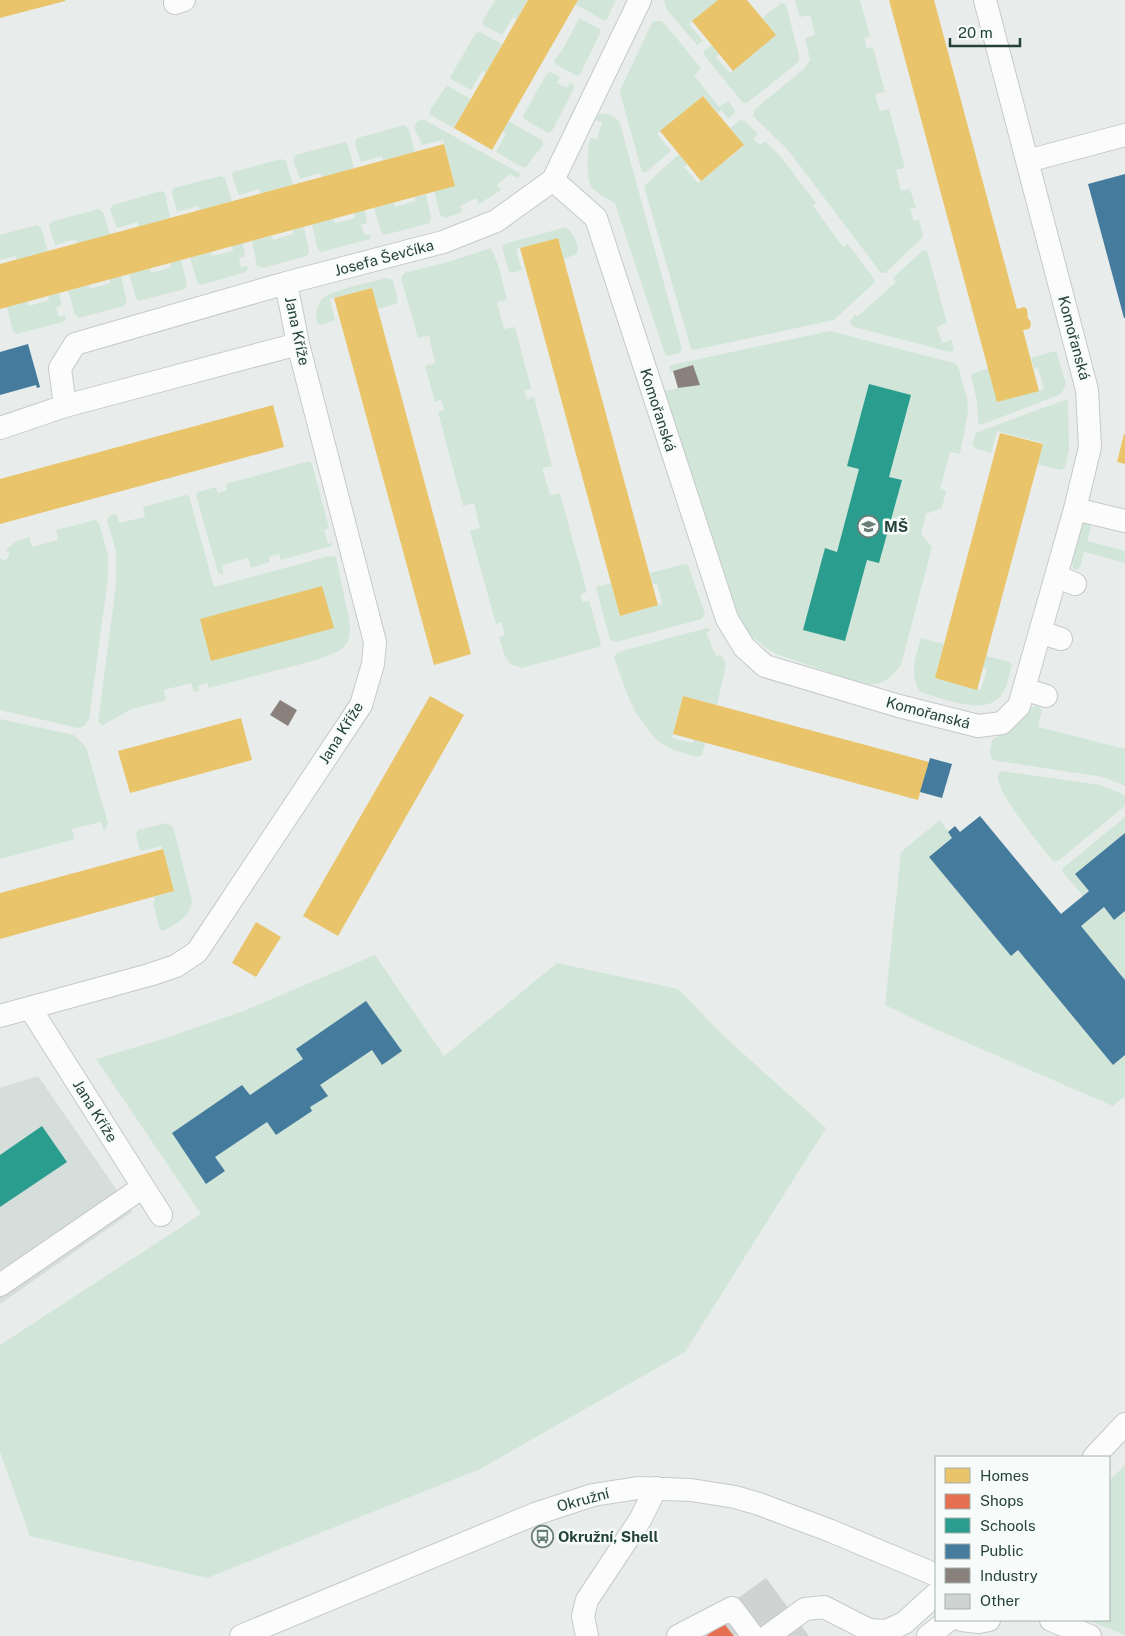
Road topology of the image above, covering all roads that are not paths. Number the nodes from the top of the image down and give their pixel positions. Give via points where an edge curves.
1 (640, 0) edge
2 (985, 0) edge
3 (1125, 135) edge
4 (1027, 161) junction
5 (553, 180) junction
6 (286, 283) junction
7 (298, 344) junction
8 (65, 406) junction
9 (0, 428) edge
10 (1075, 509) junction
11 (1125, 521) edge
12 (1024, 689) junction
13 (1046, 696) dead end
14 (30, 1008) junction
15 (0, 1016) edge
16 (143, 1187) junction
17 (161, 1215) dead end
18 (0, 1285) edge
19 (1125, 1424) edge
20 (1095, 1456) edge
21 (656, 1488) junction
22 (935, 1583) edge
23 (935, 1584) edge
24 (948, 1621) edge
25 (970, 1621) edge
26 (984, 1621) edge
27 (1053, 1621) edge
28 (241, 1636) edge
29 (587, 1636) edge
30 (678, 1636) edge
31 (753, 1636) edge
32 (768, 1636) edge
33 (928, 1636) edge
34 (1090, 1636) edge

1 - 5 street, Josefa Ševčíka
2 - 4 street, Komořanská
3 - 4 street
4 - 10 street, Komořanská via 1087,390 1090,447
5 - 6 street, Josefa Ševčíka via 496,221 443,242
5 - 12 street, Komořanská via 596,218 727,619 744,647 765,666 978,726 1002,723 1019,706
6 - 7 street, Jana Kříže
6 - 8 street, Josefa Ševčíka via 75,344 60,368
7 - 8 street
7 - 14 street, Jana Kříže via 375,642 373,664 361,705 197,952 176,966
8 - 9 street
10 - 11 street
10 - 12 street, Komořanská via 1066,580 1050,635
12 - 13 street
14 - 15 street, Jana Kříže
14 - 16 street, Jana Kříže
16 - 17 street, Jana Kříže
16 - 18 street
19 - 20 street
21 - 22 street, Okružní via 710,1492 759,1504 831,1532
21 - 28 street, Okružní via 610,1492 535,1514
21 - 29 street via 640,1520 587,1600 583,1616
23 - 32 street via 904,1623 886,1631 869,1630 824,1606 805,1609
24 - 33 street
25 - 26 street
27 - 34 street
30 - 31 street via 732,1608

